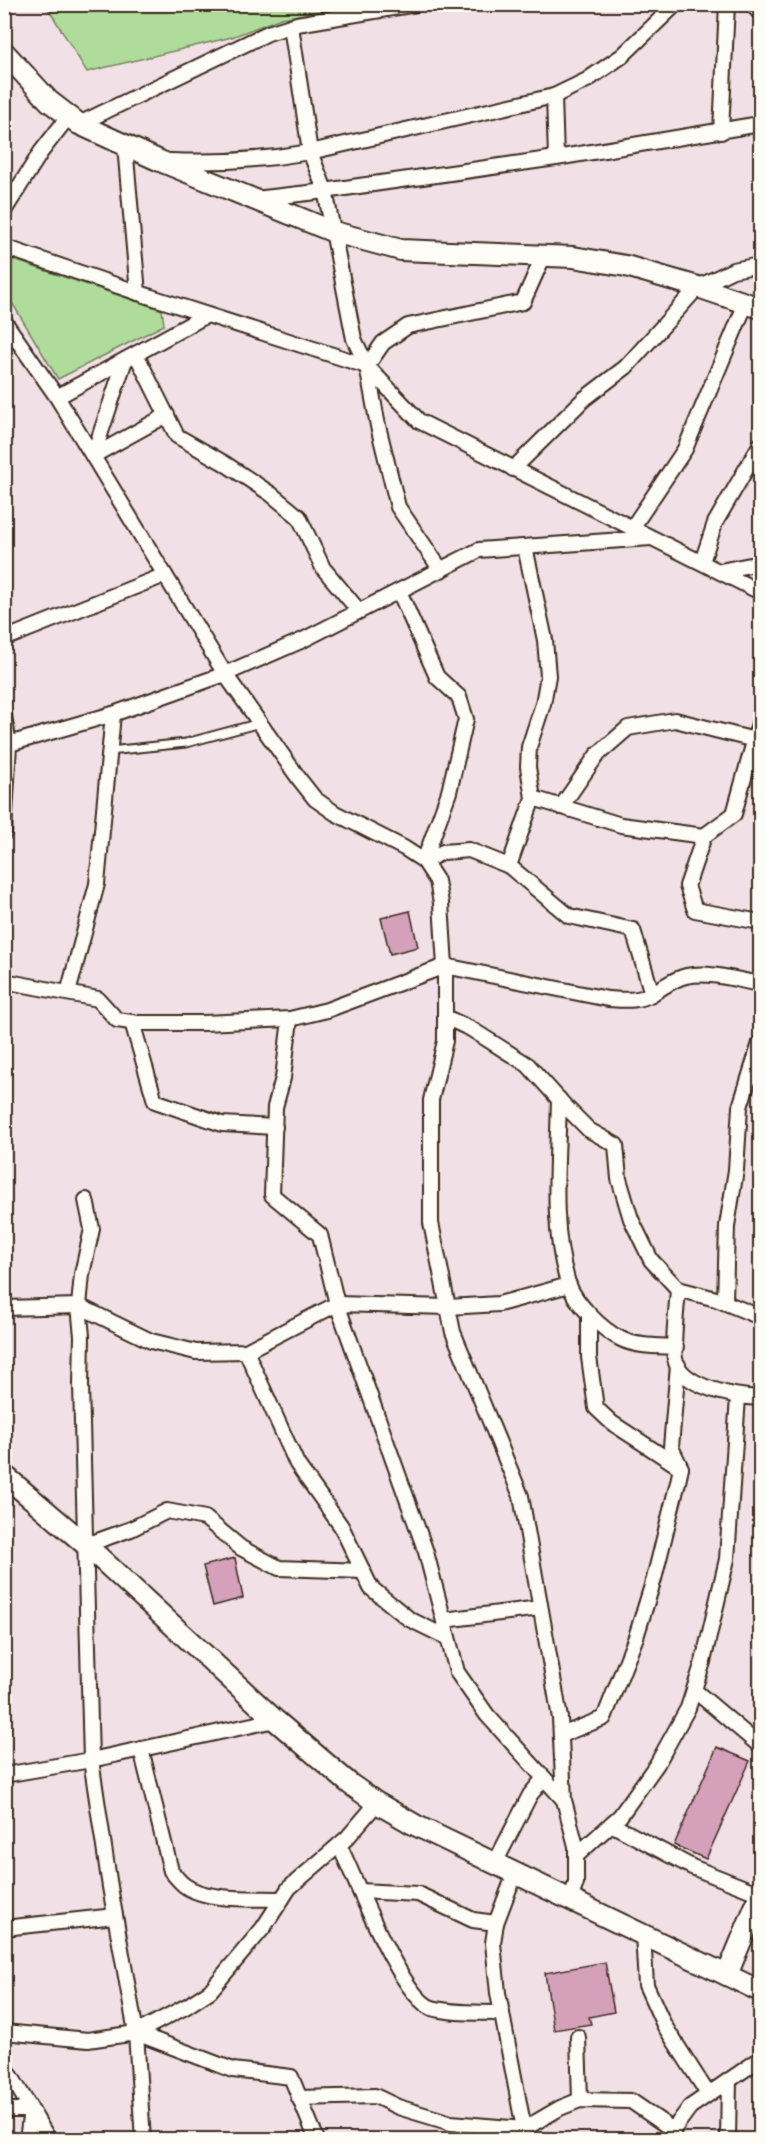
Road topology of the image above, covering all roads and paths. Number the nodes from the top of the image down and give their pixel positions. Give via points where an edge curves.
1 (416, 4) edge
2 (676, 4) edge
3 (728, 4) edge
4 (751, 4) edge
5 (760, 13) edge
6 (291, 26) junction
7 (4, 52) edge
8 (554, 96) junction
9 (74, 120) junction
10 (760, 124) edge
11 (721, 132) junction
12 (125, 146) junction
13 (310, 152) junction
14 (556, 158) junction
15 (160, 161) junction
16 (325, 190) junction
17 (252, 199) junction
18 (4, 211) edge
19 (334, 232) junction
20 (4, 247) edge
21 (543, 257) junction
22 (760, 265) edge
23 (698, 287) junction
24 (138, 293) junction
25 (753, 305) edge
26 (207, 315) junction
27 (4, 321) edge
28 (131, 357) junction
29 (367, 366) junction
30 (57, 397) junction
31 (167, 415) junction
32 (760, 445) edge
33 (93, 456) junction
34 (513, 469) junction
35 (632, 528) junction
36 (652, 537) junction
37 (525, 547) junction
38 (702, 562) junction
39 (760, 563) edge
40 (441, 570) junction
41 (720, 571) junction
42 (165, 575) junction
43 (399, 591) junction
44 (760, 592) edge
45 (359, 611) junction
46 (4, 639) edge
47 (225, 674) junction
48 (113, 714) junction
49 (4, 716) edge
50 (760, 720) edge
51 (260, 723) junction
52 (755, 740) junction
53 (7, 745) edge
54 (109, 752) junction
55 (533, 798) junction
56 (561, 807) junction
57 (4, 833) edge
58 (704, 836) junction
59 (424, 861) junction
60 (509, 866) junction
61 (760, 922) edge
62 (445, 966) junction
63 (4, 981) edge
64 (760, 984) edge
65 (68, 993) junction
66 (652, 994) junction
67 (445, 1017) junction
68 (290, 1019) junction
69 (132, 1022) junction
70 (760, 1042) edge
71 (559, 1099) junction
72 (275, 1127) junction
73 (86, 1200) dead end
74 (569, 1285) junction
75 (678, 1289) junction
76 (725, 1302) junction
77 (337, 1305) junction
78 (79, 1306) junction
79 (448, 1307) junction
80 (4, 1308) edge
81 (589, 1316) junction
82 (760, 1317) edge
83 (676, 1347) junction
84 (246, 1351) junction
85 (678, 1365) junction
86 (738, 1397) junction
87 (760, 1398) edge
88 (681, 1468) junction
89 (4, 1475) edge
90 (86, 1545) junction
91 (363, 1571) junction
92 (540, 1608) junction
93 (444, 1620) junction
94 (448, 1638) junction
95 (693, 1690) junction
96 (274, 1720) junction
97 (561, 1735) junction
98 (760, 1746) edge
99 (141, 1749) junction
100 (91, 1760) junction
101 (4, 1775) edge
102 (544, 1778) junction
103 (564, 1800) junction
104 (377, 1803) junction
105 (611, 1824) junction
106 (339, 1845) junction
107 (576, 1856) junction
108 (495, 1863) junction
109 (515, 1873) junction
110 (360, 1891) junction
111 (760, 1894) edge
112 (282, 1899) junction
113 (570, 1900) junction
114 (115, 1917) junction
115 (496, 1923) junction
116 (4, 1928) edge
117 (643, 1934) junction
118 (727, 1975) junction
119 (760, 1991) edge
120 (502, 2013) junction
121 (4, 2032) edge
122 (136, 2033) junction
123 (578, 2037) dead end
124 (760, 2059) edge
125 (4, 2064) edge
126 (729, 2080) junction
127 (708, 2094) junction
128 (299, 2098) junction
129 (580, 2100) junction
130 (4, 2110) edge
131 (31, 2110) junction
132 (522, 2134) edge
133 (673, 2135) edge
134 (27, 2139) edge
135 (49, 2139) edge
136 (143, 2139) edge
137 (317, 2139) edge
138 (728, 2139) edge

1 - 6 street
2 - 8 street via 622,56
3 - 11 street
4 - 5 street
6 - 9 street
6 - 13 street
7 - 9 main road via 49,101
8 - 13 street
8 - 14 street
9 - 12 main road
9 - 18 street via 41,152
10 - 11 street
11 - 14 street
12 - 15 main road
12 - 24 street
13 - 15 street via 214,162
13 - 16 street
14 - 16 street
15 - 17 main road
16 - 17 street
16 - 19 street
17 - 19 main road
19 - 21 main road via 401,249
19 - 29 street via 354,339
20 - 24 street
21 - 23 main road via 573,257 626,266
21 - 29 street via 523,302 408,326 383,343
22 - 23 street via 733,270
23 - 25 main road
23 - 34 street via 626,367 584,399
24 - 26 street
25 - 35 street via 685,449
26 - 28 street
26 - 29 street
27 - 30 street
28 - 30 street
28 - 31 street
28 - 33 street
29 - 34 street via 419,421
29 - 40 street via 398,507
30 - 33 street
31 - 33 street
31 - 45 street via 177,436 243,475 299,517 323,568
32 - 38 street via 715,523
33 - 42 street
34 - 35 street
35 - 36 street
36 - 37 street
36 - 38 street
37 - 40 street via 479,550
37 - 55 street via 545,640 548,676 529,747
38 - 41 street
39 - 41 street
40 - 43 street
41 - 44 street
42 - 46 street
42 - 47 street
43 - 45 street
43 - 59 street via 436,677 459,697 466,719 449,792
45 - 47 street
47 - 48 street
47 - 51 street
48 - 53 street
48 - 54 street
49 - 53 street
50 - 52 street
51 - 54 lane via 186,743
51 - 59 street via 315,799
52 - 56 street via 675,720 628,728 597,755
52 - 58 street via 734,814
53 - 57 street
54 - 65 street via 97,884
55 - 56 street
55 - 60 street
56 - 58 street via 621,825
58 - 61 street via 687,886 695,910
59 - 60 street via 443,852 468,850
59 - 62 street via 437,881
60 - 66 street via 569,916 633,930
62 - 66 street via 608,999 634,1001
62 - 67 street
62 - 68 street via 327,1010
63 - 65 street
64 - 66 street via 710,975 686,976 666,983
65 - 69 street via 98,999 117,1020
67 - 71 street via 528,1065
67 - 79 street via 445,1041 431,1100 430,1223
68 - 69 street
68 - 72 street
69 - 72 street via 155,1101 222,1124
70 - 76 street via 740,1107
71 - 74 street via 556,1229
71 - 75 street via 589,1130 616,1145 619,1179 631,1219 651,1260
72 - 77 street via 272,1195 320,1235
73 - 78 street via 92,1229
74 - 79 street via 499,1304
74 - 81 street
75 - 76 street
75 - 83 street
76 - 82 street
77 - 79 street
77 - 84 street
77 - 93 street via 426,1552
78 - 80 street
78 - 84 street via 151,1341 196,1352
78 - 90 street
79 - 92 street via 453,1332 521,1496
81 - 83 street via 622,1340
81 - 88 street via 589,1357 596,1408 612,1423
83 - 85 street
84 - 91 street via 297,1464 341,1526
85 - 86 street via 703,1386
85 - 88 street via 671,1447
86 - 87 street
86 - 95 street via 727,1559
88 - 97 street via 654,1579 604,1718
89 - 90 main road
90 - 91 street via 167,1511 205,1518 241,1548 279,1568
90 - 96 main road
90 - 100 street
91 - 94 street via 371,1588 409,1619
92 - 93 street
92 - 97 street
93 - 94 street
94 - 102 street via 457,1672 487,1715
95 - 98 street
95 - 105 street via 688,1708 657,1764
96 - 99 street
96 - 104 main road
97 - 103 street
99 - 100 street
99 - 112 street via 171,1871 185,1886 202,1894
100 - 101 street
100 - 114 street
102 - 103 street
102 - 108 street via 530,1795
103 - 107 street
104 - 106 street
104 - 108 main road
105 - 107 street
105 - 111 street via 692,1867
106 - 110 street
106 - 112 street via 289,1888
107 - 113 street via 576,1883
108 - 109 main road
109 - 113 main road
109 - 115 street
110 - 115 street via 417,1894 473,1920
110 - 120 street via 370,1917 411,1990 430,2007
111 - 118 main road
112 - 122 street via 263,1929 210,1991
113 - 117 main road
114 - 116 street
114 - 122 street
115 - 120 street via 494,1943
117 - 118 main road
117 - 127 street via 646,1985 664,2025
118 - 119 main road
120 - 132 street
121 - 122 street via 88,2040
122 - 128 street via 233,2070 291,2077
122 - 136 street
123 - 129 street
124 - 126 street
125 - 131 street
126 - 127 street
126 - 138 street
127 - 133 street via 690,2107
128 - 132 street via 375,2096 451,2122
128 - 137 street
129 - 132 street via 560,2108
129 - 133 street via 631,2102
130 - 131 street
131 - 134 street
131 - 135 street

